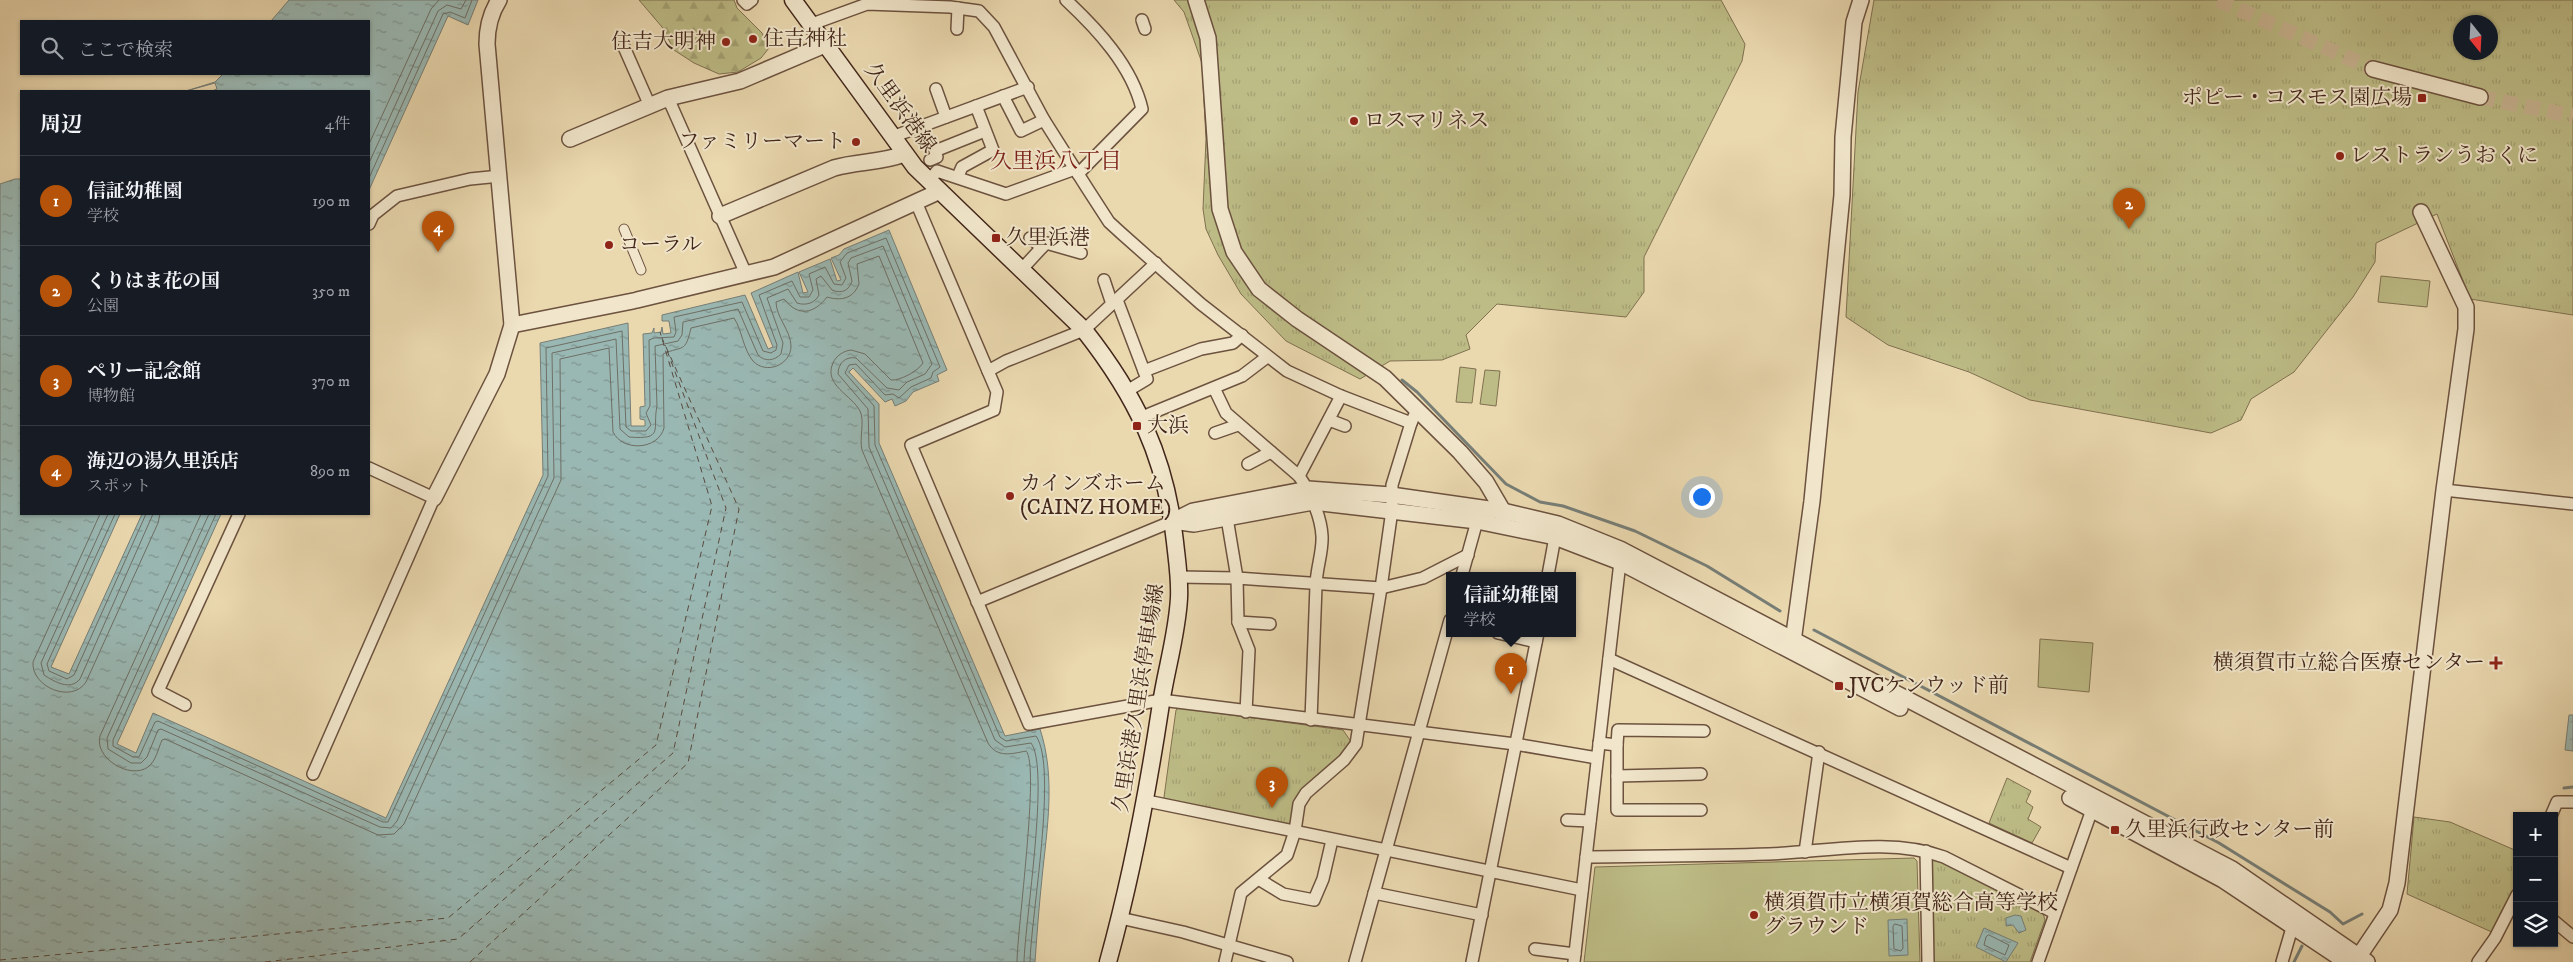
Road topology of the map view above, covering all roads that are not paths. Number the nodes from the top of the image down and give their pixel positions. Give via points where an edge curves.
1 (498, 0) edge
2 (743, 0) edge
3 (752, 0) edge
4 (793, 0) edge
5 (1066, 0) edge
6 (1196, 0) edge
7 (1861, 0) edge
8 (958, 8) junction
9 (812, 24) junction
10 (957, 29) dead end
11 (827, 44) junction
12 (624, 47) dead end
13 (2378, 71) tunnel mouth
14 (1028, 87) junction
15 (936, 89) dead end
16 (1003, 96) junction
17 (2473, 96) tunnel mouth
18 (668, 98) junction
19 (650, 106) junction
20 (976, 106) junction
21 (946, 117) junction
22 (1044, 120) junction
23 (985, 131) junction
24 (892, 137) junction
25 (570, 138) dead end
26 (904, 154) junction
27 (930, 160) dead end
28 (1076, 171) junction
29 (500, 176) junction
30 (958, 176) junction
31 (934, 186) junction
32 (916, 202) junction
33 (2421, 212) dead end
34 (720, 216) junction
35 (370, 222) edge
36 (624, 229) dead end
37 (1030, 238) dead end
38 (1046, 243) junction
39 (1081, 253) dead end
40 (1156, 263) junction
41 (1022, 268) junction
42 (641, 270) dead end
43 (746, 274) junction
44 (1104, 280) dead end
45 (1115, 302) junction
46 (512, 325) junction
47 (1084, 330) junction
48 (1242, 334) junction
49 (1267, 357) junction
50 (988, 371) junction
51 (1144, 371) junction
52 (1214, 388) junction
53 (1127, 392) junction
54 (1342, 396) junction
55 (1142, 417) junction
56 (1414, 418) junction
57 (1329, 420) junction
58 (1238, 425) junction
59 (1345, 426) dead end
60 (1215, 433) dead end
61 (1271, 452) junction
62 (1248, 464) dead end
63 (370, 468) edge
64 (1299, 476) junction
65 (2444, 490) junction
66 (1310, 495) junction
67 (434, 498) junction
68 (1392, 503) junction
69 (2573, 504) edge
70 (239, 515) edge
71 (1227, 518) junction
72 (1504, 519) junction
73 (1173, 521) junction
74 (1477, 522) junction
75 (1555, 537) junction
76 (1468, 555) junction
77 (1620, 562) junction
78 (1463, 572) edge
79 (1549, 572) edge
80 (1179, 577) junction
81 (1237, 578) junction
82 (1316, 584) junction
83 (1381, 588) junction
84 (977, 602) junction
85 (1238, 622) junction
86 (1270, 624) dead end
87 (1446, 635) edge
88 (1537, 637) edge
89 (1793, 646) junction
90 (1609, 658) junction
91 (1161, 700) junction
92 (185, 705) dead end
93 (1246, 712) junction
94 (1310, 720) junction
95 (1360, 725) junction
96 (1704, 731) dead end
97 (1419, 734) junction
98 (1599, 743) junction
99 (1515, 744) junction
100 (1617, 745) junction
101 (1819, 752) junction
102 (1597, 758) junction
103 (313, 774) dead end
104 (1701, 774) dead end
105 (1617, 776) junction
106 (1147, 801) junction
107 (2573, 802) edge
108 (2094, 805) junction
109 (1701, 810) dead end
110 (2553, 812) edge
111 (1567, 820) dead end
112 (1590, 821) junction
113 (1295, 831) junction
114 (1332, 840) junction
115 (1388, 850) junction
116 (1926, 851) junction
117 (1805, 852) junction
118 (1586, 857) junction
119 (2072, 868) junction
120 (1490, 872) junction
121 (1260, 880) junction
122 (1582, 890) junction
123 (1374, 893) junction
124 (2513, 902) edge
125 (2055, 913) junction
126 (1482, 915) junction
127 (1120, 918) junction
128 (2294, 920) junction
129 (2558, 924) edge
130 (2573, 937) edge
131 (1228, 946) junction
132 (1535, 949) dead end
133 (1574, 958) edge
134 (2357, 961) edge
135 (1108, 962) edge
136 (1225, 962) edge
137 (1287, 962) edge
138 (1355, 962) edge
139 (1472, 962) edge
140 (1928, 962) edge
141 (2040, 962) edge
142 (2282, 962) edge
143 (2478, 962) edge

1 - 29 street via 487,27 487,44
2 - 3 street via 747,4
4 - 9 main road, 久里浜港線
5 - 28 street via 1100,34 1128,75 1142,109
6 - 56 street via 1208,38 1220,209 1234,252 1259,290 1385,378
7 - 89 street via 1854,22 1830,328
8 - 9 street via 868,4
8 - 10 street
8 - 14 street via 979,11 994,27
9 - 11 main road, 久里浜港線
11 - 18 street via 740,81
11 - 24 main road, 久里浜港線
12 - 19 street
13 - 17 street
14 - 16 street
14 - 22 street
15 - 21 street
16 - 20 street
16 - 22 street via 1021,132
18 - 19 street
18 - 34 street
19 - 25 street
20 - 21 street
20 - 23 street
21 - 24 street
22 - 28 street
23 - 27 street via 935,151 937,157
23 - 30 street via 993,150 962,167
24 - 26 main road, 久里浜港線
26 - 31 main road, 久里浜港線
26 - 34 street via 874,163 834,168
28 - 30 street via 1006,194
28 - 40 street via 1108,222
29 - 35 street via 470,179 396,196 373,215
29 - 46 street
30 - 31 street via 937,171
31 - 32 street
31 - 41 main road, 久里浜港久里浜停車場線
32 - 43 street via 774,267
32 - 50 street
33 - 65 street via 2466,307 2466,329
34 - 43 street
36 - 42 street
37 - 38 street via 1042,247
38 - 39 street
38 - 41 street
40 - 45 street
40 - 48 street via 1201,304
41 - 47 main road, 久里浜港久里浜停車場線
43 - 46 street
44 - 45 street
45 - 47 street
45 - 51 street
46 - 67 street via 497,374
47 - 50 street
47 - 53 main road, 久里浜港久里浜停車場線
48 - 49 street
48 - 51 street via 1233,343 1201,350
49 - 52 street via 1242,376
49 - 54 street
50 - 84 street via 997,392 994,410 911,445
51 - 53 street via 1147,379
52 - 55 street
52 - 58 street via 1226,413
53 - 55 main road, 久里浜港久里浜停車場線
54 - 56 street
54 - 57 street
55 - 73 main road, 久里浜港久里浜停車場線 via 1159,460
56 - 68 street via 1400,456
56 - 72 street via 1460,452 1486,482
57 - 59 street
57 - 64 street
58 - 60 street
58 - 61 street
61 - 62 street
61 - 64 street
63 - 67 street
64 - 66 street
65 - 69 street
65 - 134 street via 2397,883 2390,910
66 - 68 street
66 - 71 street
66 - 73 street via 1193,511
66 - 82 street via 1322,536
67 - 103 street
68 - 72 street
68 - 74 street
68 - 83 street
70 - 92 street via 158,691
71 - 73 street via 1194,524
71 - 81 street
72 - 74 street
72 - 75 street
72 - 89 street via 1558,524 1620,549
73 - 80 main road, 久里浜港久里浜停車場線
73 - 84 street
74 - 76 street
75 - 77 street
75 - 79 street
76 - 78 street
76 - 83 street via 1423,578
77 - 89 street
77 - 90 street
80 - 81 street
80 - 91 main road, 久里浜港久里浜停車場線 via 1177,623
81 - 82 street
81 - 85 street
82 - 83 street
82 - 94 street
83 - 95 street
84 - 91 street via 1028,724
85 - 86 street
85 - 93 street via 1249,650
87 - 97 street
88 - 99 street
89 - 108 street
90 - 98 street
90 - 101 street
91 - 93 street
91 - 106 main road, 久里浜港久里浜停車場線
93 - 94 street
94 - 95 street
95 - 97 street
95 - 113 street via 1353,750 1302,798
96 - 100 street via 1618,730
97 - 99 street
97 - 115 street
98 - 100 street
98 - 102 street
99 - 102 street
99 - 120 street
100 - 105 street
101 - 117 street
101 - 119 street
102 - 112 street
104 - 105 street
105 - 109 street via 1617,810
106 - 113 street
106 - 127 main road, 久里浜港久里浜停車場線
107 - 110 street via 2557,802
108 - 119 street
108 - 128 street
111 - 112 street
112 - 118 street
113 - 114 street
113 - 121 street via 1287,855
114 - 115 street
114 - 121 street via 1323,879 1314,900 1283,894
115 - 120 street
115 - 123 street
116 - 117 street via 1885,848
116 - 125 street
116 - 140 street
117 - 118 street
118 - 122 street
119 - 125 street
120 - 122 street
120 - 126 street
121 - 131 street via 1241,893
122 - 133 street
123 - 126 street
123 - 138 street
124 - 143 street
125 - 141 street
126 - 139 street
127 - 131 street
127 - 135 main road, 久里浜港久里浜停車場線
128 - 134 street
128 - 142 street
129 - 130 street
131 - 136 street
131 - 137 street
132 - 133 street

